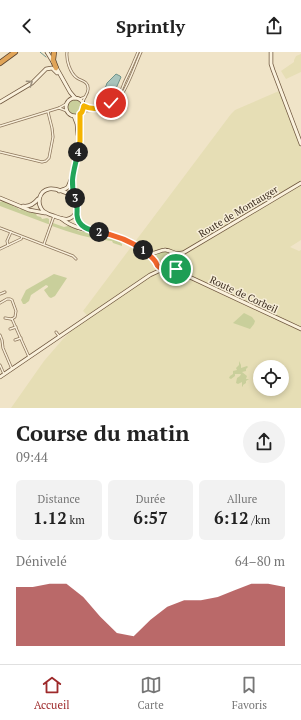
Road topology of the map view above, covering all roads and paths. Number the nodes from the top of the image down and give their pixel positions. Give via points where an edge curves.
1 (10, 52) edge
2 (15, 52) edge
3 (46, 52) edge
4 (54, 52) edge
5 (67, 52) edge
6 (138, 52) edge
7 (141, 52) edge
8 (271, 52) edge
9 (0, 59) edge
10 (0, 63) edge
11 (56, 68) junction
12 (57, 73) junction
13 (85, 97) junction
14 (75, 98) junction
15 (70, 99) junction
16 (80, 99) junction
17 (0, 102) edge
18 (66, 104) junction
19 (83, 104) junction
20 (60, 108) junction
21 (67, 111) junction
22 (48, 112) junction
23 (81, 113) junction
24 (74, 116) junction
25 (0, 126) edge
26 (301, 144) edge
27 (0, 152) edge
28 (76, 159) junction
29 (72, 176) junction
30 (301, 183) edge
31 (59, 191) junction
32 (40, 197) junction
33 (0, 198) edge
34 (76, 200) junction
35 (19, 206) junction
36 (77, 211) junction
37 (46, 213) junction
38 (54, 216) junction
39 (62, 219) junction
40 (0, 228) edge
41 (91, 230) junction
42 (11, 232) junction
43 (22, 236) junction
44 (44, 244) junction
45 (8, 245) junction
46 (0, 249) edge
47 (158, 252) junction
48 (148, 253) junction
49 (171, 253) junction
50 (183, 253) junction
51 (76, 259) dead end
52 (155, 262) junction
53 (174, 262) junction
54 (164, 269) junction
55 (181, 273) junction
56 (150, 275) junction
57 (5, 292) dead end
58 (0, 294) edge
59 (0, 303) edge
60 (5, 318) dead end
61 (12, 319) junction
62 (16, 326) junction
63 (301, 328) edge
64 (10, 329) dead end
65 (56, 332) dead end
66 (0, 335) edge
67 (59, 336) junction
68 (21, 338) junction
69 (15, 340) dead end
70 (29, 357) junction
71 (0, 365) edge
72 (12, 369) junction
73 (4, 374) junction
74 (0, 377) edge

1 - 9 highway
2 - 10 highway
3 - 11 main road
3 - 12 main road
4 - 11 highway
5 - 13 street via 67,61 74,74 88,85
6 - 19 street via 114,100 96,109 89,109
7 - 23 street via 124,91 116,102 102,110 87,110
8 - 26 main road via 275,77
11 - 14 main road
12 - 15 main road
17 -> 12 main road via 32,83 46,69 52,68
13 - 16 street
13 - 19 street
14 - 15 main road
14 - 16 main road
15 - 18 main road
16 - 19 main road
18 - 20 street
18 - 21 main road
19 - 23 main road
20 - 21 street
20 - 22 street
21 - 24 main road
22 - 25 street
22 - 27 street via 53,136 48,160 42,162
23 - 24 main road
23 - 28 main road via 80,141
24 - 28 main road via 78,133
28 - 29 main road
29 - 31 main road via 68,187
29 - 34 main road
30 - 50 main road, Route de Montauger
31 - 32 main road via 47,190
31 - 34 main road via 71,195
32 - 35 main road via 30,206
32 - 37 main road via 40,206
33 - 35 main road
34 - 36 main road
35 - 37 main road
36 - 39 main road via 71,218
36 - 41 main road via 81,224
37 - 38 main road
38 - 39 main road
38 - 44 street
39 - 41 main road via 71,225
40 - 42 street
41 - 48 main road via 130,242
42 - 43 street
42 - 45 street
43 - 44 street
43 - 45 street
44 - 51 street
45 - 46 street
47 - 48 main road
47 - 49 main road via 164,250
47 - 52 main road
48 - 52 main road
49 - 50 main road
49 - 53 main road
50 - 53 main road, Route de Montauger
52 - 54 main road
52 - 56 main road via 156,265
53 - 54 main road
53 - 55 main road, Route de Corbeil via 176,269
54 - 55 main road, Route de Corbeil
54 - 56 main road
55 - 63 main road, Route de Corbeil
56 - 67 main road
57 - 58 street
59 - 61 street via 7,299 12,300 16,311
60 - 61 street
61 - 62 street
62 - 64 street
62 - 68 street
65 - 67 street
66 - 72 street
67 - 70 main road
68 - 69 street
68 - 70 street
70 - 72 main road
71 - 73 street
72 - 73 main road
73 - 74 main road

